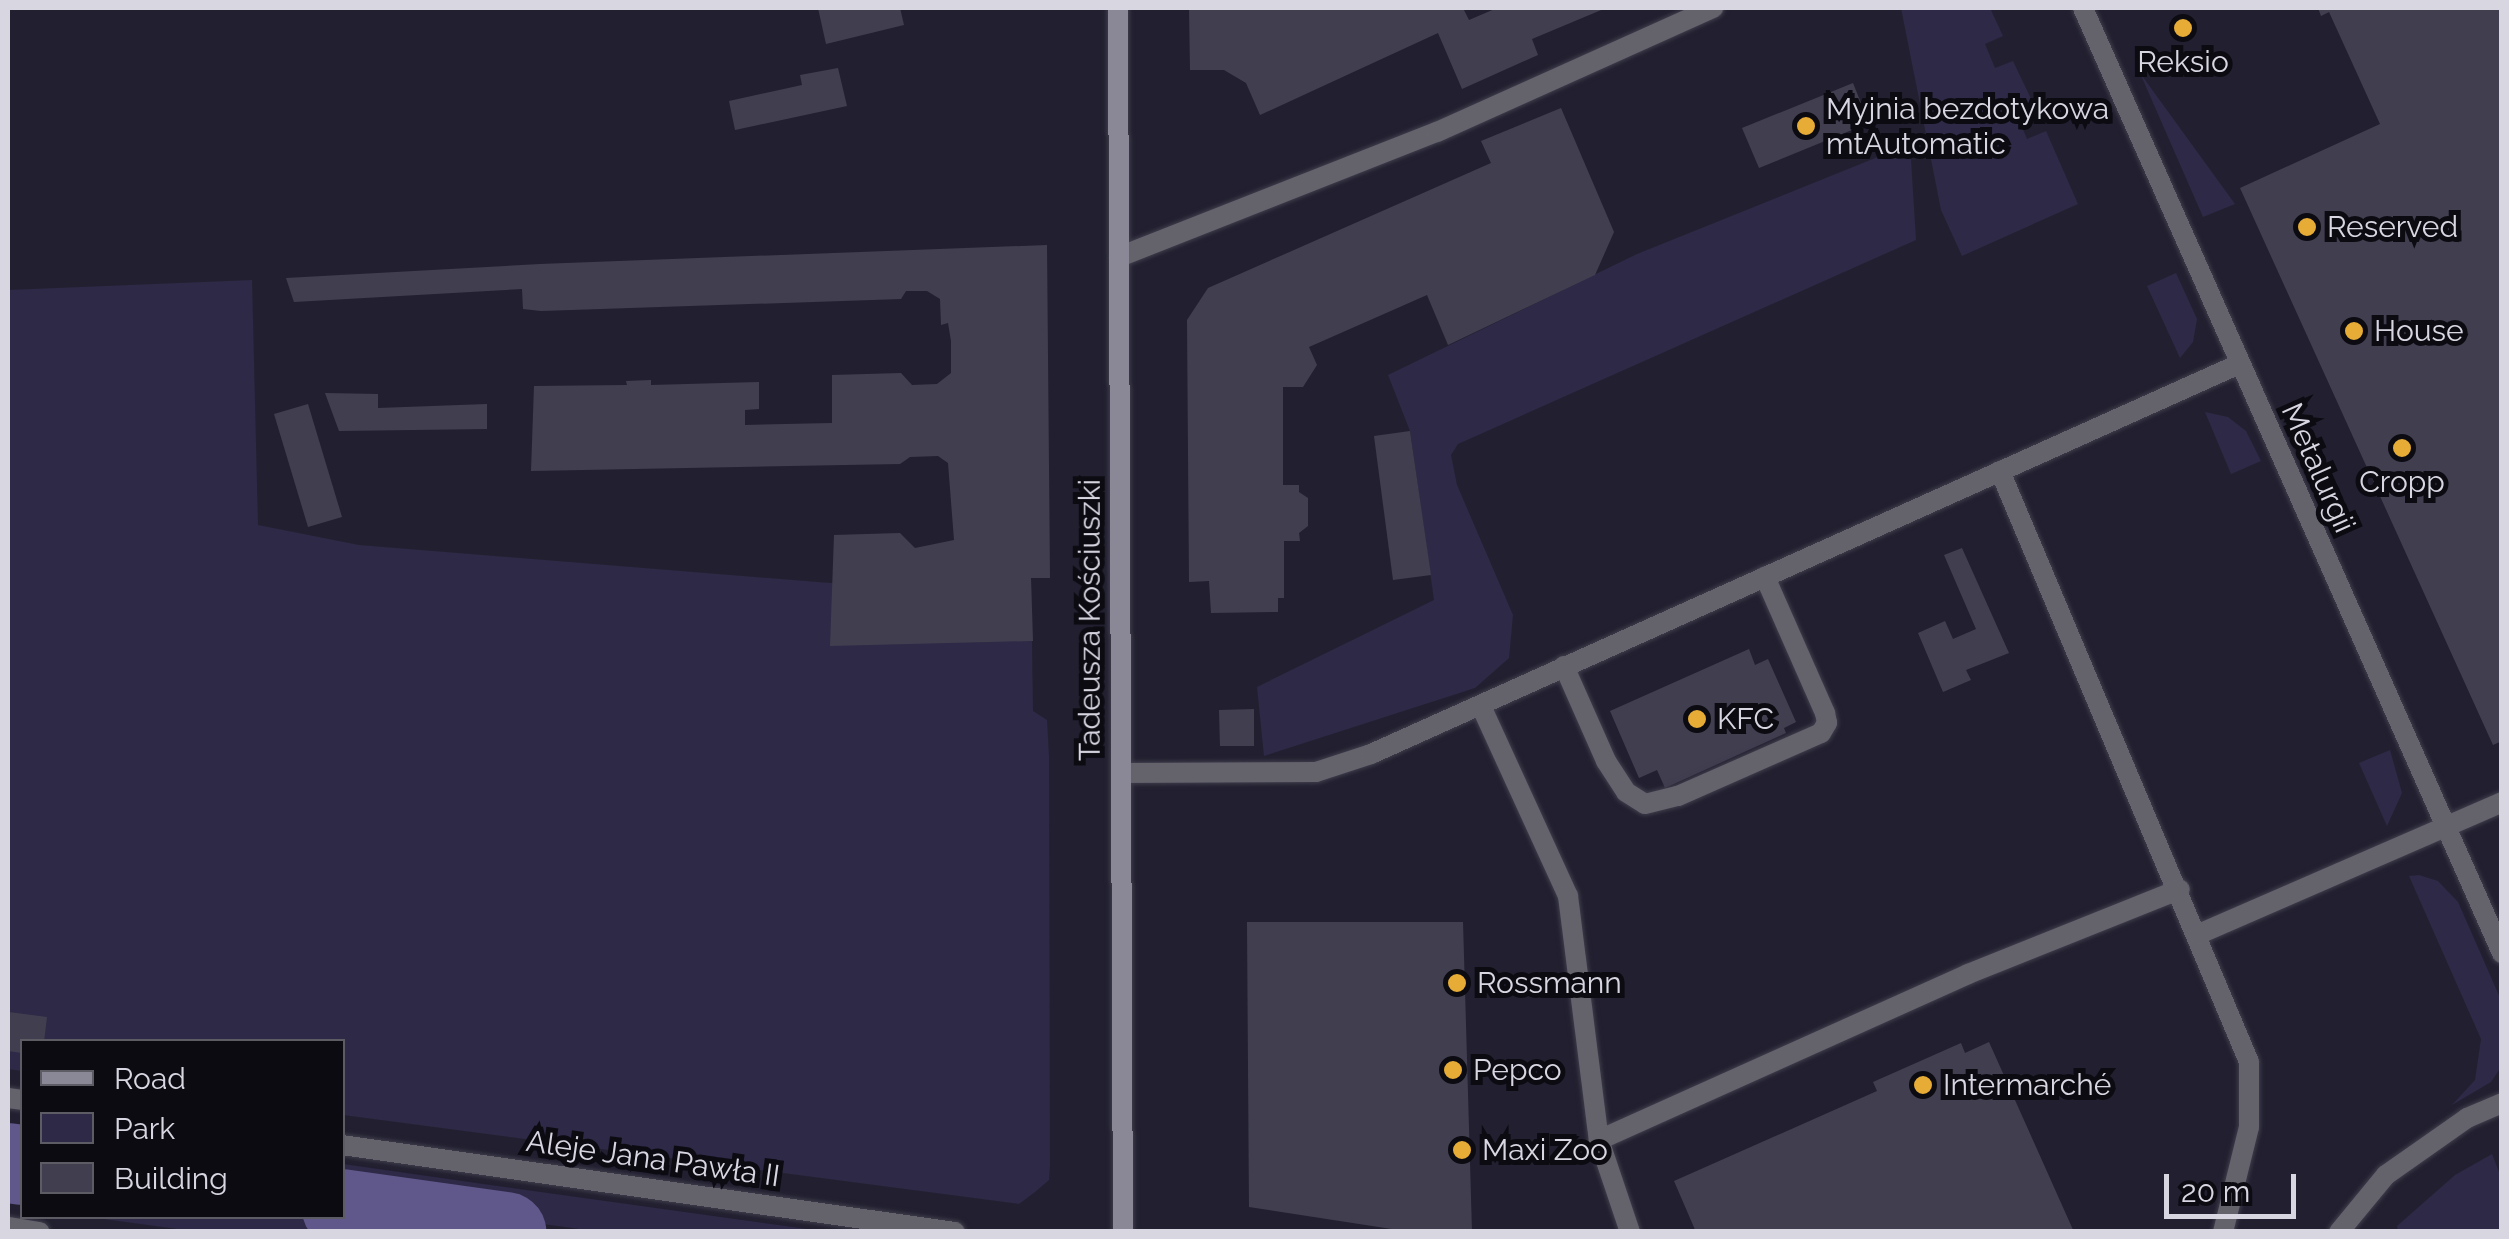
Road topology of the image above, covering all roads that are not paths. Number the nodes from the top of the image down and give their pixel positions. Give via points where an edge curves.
1 (1118, 8) edge
2 (1713, 8) edge
3 (2082, 8) edge
4 (1118, 257) junction
5 (2238, 364) junction
6 (2000, 470) junction
7 (1765, 576) junction
8 (1564, 666) junction
9 (1481, 706) junction
10 (1121, 773) junction
11 (2502, 802) edge
12 (2445, 827) junction
13 (2180, 889) junction
14 (2199, 934) junction
15 (2502, 953) edge
16 (2502, 1103) edge
17 (1599, 1140) junction
18 (345, 1145) edge
19 (8, 1227) edge
20 (40, 1232) edge
21 (955, 1232) edge
22 (1123, 1232) edge
23 (1630, 1232) edge
24 (2224, 1232) edge
25 (2339, 1232) edge

1 - 4 street, Tadeusza Kościuszki
2 - 4 street via 1437,132
3 - 5 street, Metalurgii
4 - 10 street, Tadeusza Kościuszki
5 - 6 street
5 - 12 street, Metalurgii
6 - 7 street
6 - 13 street
7 - 8 street
7 - 8 street via 1825,713 1820,733 1645,804 1626,792 1606,761
8 - 9 street
9 - 10 street via 1316,772
9 - 17 street via 1568,896
10 - 22 street, Tadeusza Kościuszki
11 - 12 street
12 - 14 street
12 - 15 street, Metalurgii
13 - 14 street
13 - 17 street via 1968,974
14 - 24 street via 2250,1062 2249,1127
16 - 25 street via 2467,1118 2386,1175
17 - 23 street
18 - 21 street, Aleje Jana Pawła II
19 - 20 street

